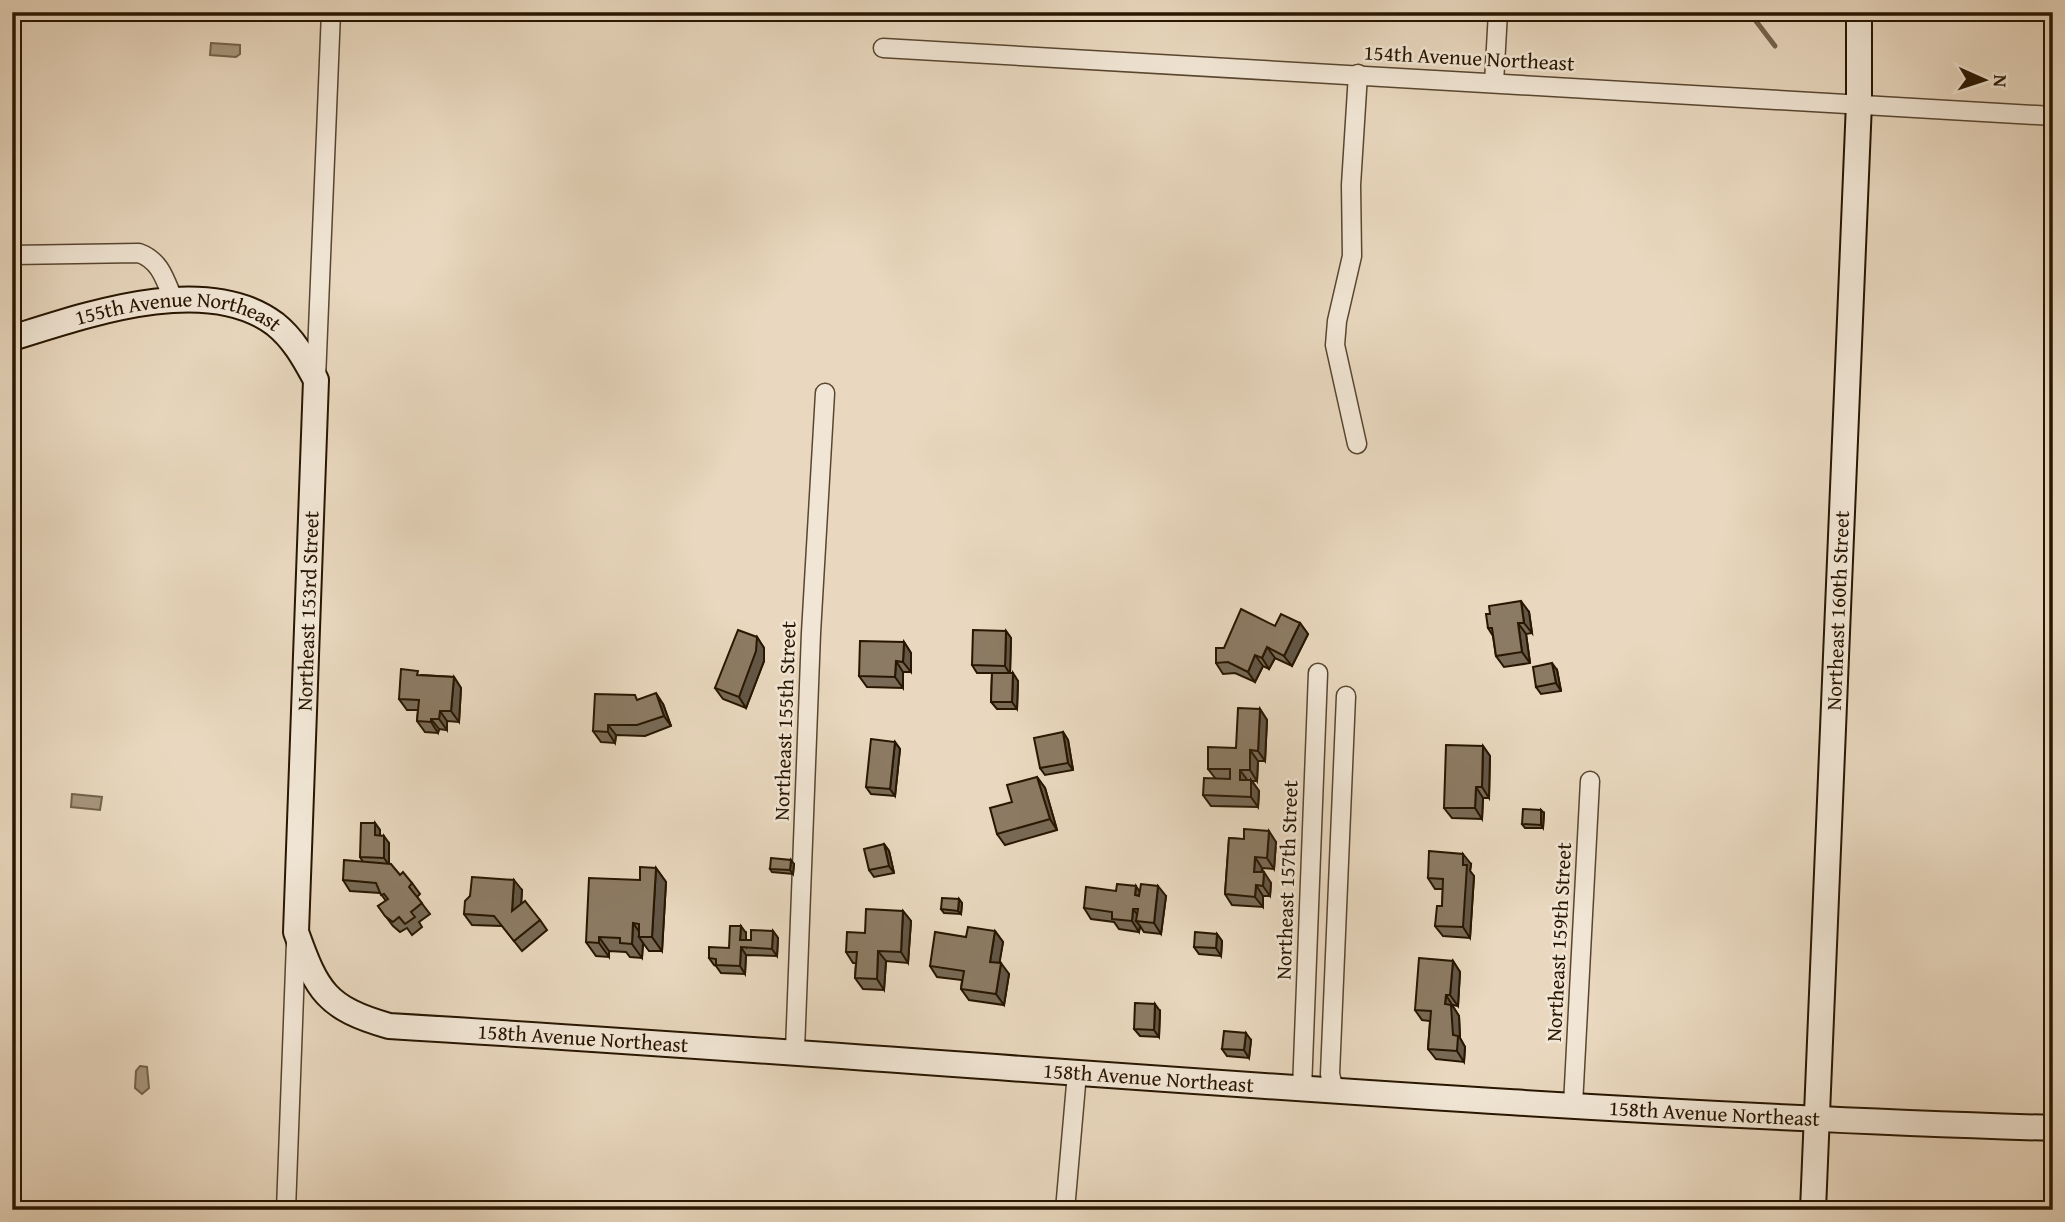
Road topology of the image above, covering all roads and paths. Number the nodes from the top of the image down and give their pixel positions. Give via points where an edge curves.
1 (331, 12) edge
2 (1499, 12) edge
3 (1859, 12) edge
4 (883, 48) dead end
5 (1358, 74) junction
6 (1494, 83) junction
7 (1859, 103) junction
8 (2053, 116) edge
9 (12, 255) edge
10 (174, 301) junction
11 (12, 338) edge
12 (316, 380) junction
13 (825, 393) dead end
14 (1357, 443) dead end
15 (1318, 673) dead end
16 (1346, 696) dead end
17 (1590, 780) dead end
18 (296, 932) junction
19 (795, 1050) junction
20 (1077, 1073) junction
21 (1302, 1088) junction
22 (1334, 1090) junction
23 (1573, 1105) junction
24 (1815, 1121) junction
25 (2053, 1128) edge
26 (286, 1210) edge
27 (1065, 1210) edge
28 (1813, 1210) edge

1 - 12 street, Northeast 153rd Street
2 - 6 street
3 - 7 street, Northeast 160th Street
4 - 5 street, 154th Avenue Northeast
5 - 6 street, 154th Avenue Northeast
5 - 14 street via 1352,256 1335,345
6 - 7 street, 154th Avenue Northeast
7 - 8 street, 154th Avenue Northeast
7 - 24 street, Northeast 160th Street
9 - 10 street via 139,253 151,257 161,269
10 - 11 street, 155th Avenue Northeast via 96,313
10 - 12 street, 155th Avenue Northeast via 216,300 251,310 295,345
12 - 18 street, Northeast 153rd Street
13 - 19 street, Northeast 155th Street
15 - 21 street, Northeast 157th Street
16 - 22 street via 1330,1074
17 - 23 street, Northeast 159th Street
18 - 19 street, 158th Avenue Northeast via 312,977 332,1002 356,1017 389,1026
18 - 26 street, Northeast 153rd Street
19 - 20 street, 158th Avenue Northeast
20 - 21 street, 158th Avenue Northeast
20 - 27 street
21 - 22 street, 158th Avenue Northeast
22 - 23 street, 158th Avenue Northeast
23 - 24 street, 158th Avenue Northeast
24 - 25 street, 158th Avenue Northeast
24 - 28 street, Northeast 160th Street

